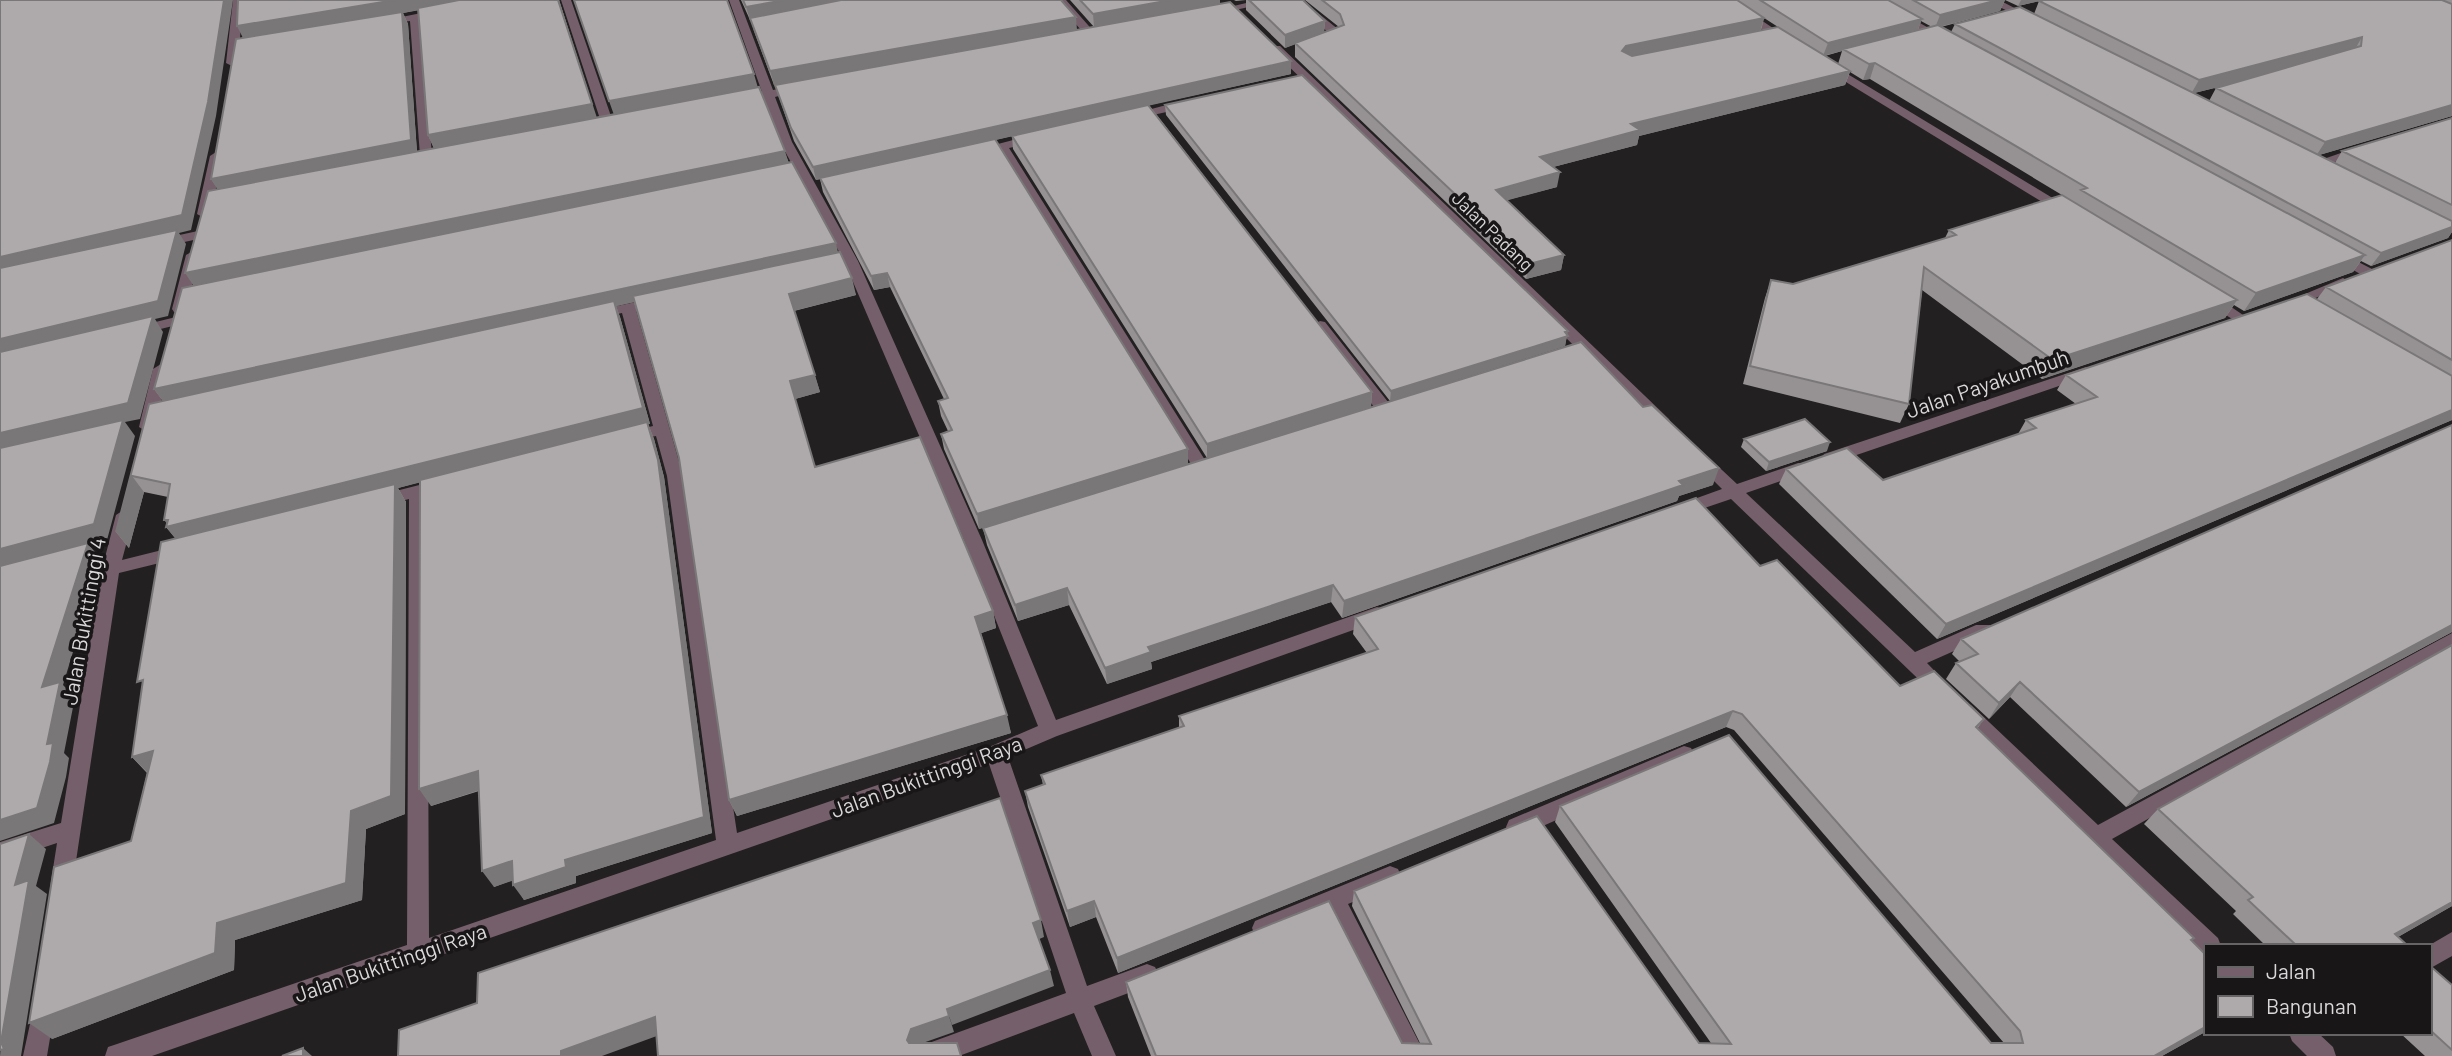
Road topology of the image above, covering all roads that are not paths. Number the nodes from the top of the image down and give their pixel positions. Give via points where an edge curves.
1 (237, 0) edge
2 (566, 0) edge
3 (734, 0) edge
4 (1060, 0) edge
5 (1275, 0) edge
6 (1296, 0) edge
7 (1724, 0) edge
8 (1871, 0) edge
9 (1991, 0) edge
10 (2044, 7) edge
11 (1234, 8) edge
12 (450, 11) edge
13 (2021, 14) junction
14 (1195, 15) edge
15 (415, 17) junction
16 (1996, 20) edge
17 (373, 24) edge
18 (2045, 26) edge
19 (1104, 33) edge
20 (1942, 34) junction
21 (1091, 36) junction
22 (1263, 36) edge
23 (1078, 38) edge
24 (1911, 42) edge
25 (249, 44) edge
26 (235, 47) junction
27 (1960, 49) edge
28 (1294, 52) junction
29 (1810, 56) junction
30 (1840, 59) edge
31 (231, 72) edge
32 (811, 87) edge
33 (771, 94) junction
34 (1204, 100) edge
35 (722, 102) edge
36 (1115, 120) edge
37 (607, 122) edge
38 (1052, 134) edge
39 (1002, 146) junction
40 (2371, 147) edge
41 (217, 149) edge
42 (961, 155) edge
43 (413, 159) edge
44 (2330, 169) edge
45 (2078, 218) edge
46 (198, 235) junction
47 (2319, 246) edge
48 (145, 247) edge
49 (2195, 290) edge
50 (681, 297) edge
51 (628, 308) junction
52 (2276, 308) edge
53 (1311, 314) edge
54 (576, 319) edge
55 (176, 321) junction
56 (2216, 328) edge
57 (122, 334) edge
58 (1587, 347) junction
59 (1562, 355) edge
60 (2099, 368) edge
61 (1386, 411) edge
62 (660, 429) junction
63 (1675, 434) edge
64 (606, 443) edge
65 (141, 452) edge
66 (1694, 453) edge
67 (1202, 468) edge
68 (458, 481) edge
69 (418, 491) junction
70 (1733, 491) junction
71 (131, 492) edge
72 (365, 504) edge
73 (1654, 519) edge
74 (204, 545) edge
75 (117, 546) junction
76 (91, 553) edge
77 (111, 569) junction
78 (1398, 607) edge
79 (2000, 622) edge
80 (2452, 640) edge
81 (1912, 661) junction
82 (1050, 730) junction
83 (1708, 744) edge
84 (996, 753) junction
85 (70, 829) junction
86 (1497, 835) edge
87 (2096, 837) junction
88 (728, 847) junction
89 (0, 852) edge
90 (1409, 869) edge
91 (1333, 898) junction
92 (58, 910) edge
93 (1238, 938) edge
94 (2452, 943) edge
95 (2208, 944) edge
96 (418, 953) junction
97 (2431, 957) edge
98 (1166, 967) edge
99 (46, 991) edge
100 (1081, 1002) junction
101 (2306, 1035) edge
102 (35, 1056) edge
103 (117, 1056) edge
104 (927, 1056) edge
105 (1104, 1056) edge
106 (1414, 1056) edge
107 (2324, 1056) edge

1 - 26 street
2 - 37 street
3 - 33 street via 752,26
4 - 21 street
5 - 11 street
6 - 28 street via 1336,34 1330,41
7 - 29 street via 1770,36
8 - 20 street
9 - 13 street
10 - 13 street
11 - 14 street
12 - 15 street
13 - 16 street
13 - 18 street
15 - 17 street
15 - 43 street via 433,155
19 - 21 street
20 - 24 street
20 - 27 street
21 - 23 street
22 - 28 street, Jalan Padang
25 - 26 street
26 - 31 street
28 - 58 street, Jalan Padang via 1299,78
29 - 30 street
29 - 45 street
32 - 33 street
33 - 35 street
33 - 82 street via 792,171 818,187 845,263 979,538
34 - 36 street via 1157,117
38 - 39 street
39 - 42 street
39 - 67 street
40 - 44 street via 2312,160
41 - 46 street via 215,198
46 - 48 street
46 - 55 street via 188,296
47 - 52 street via 2373,270 2304,305
49 - 56 street via 2248,317
50 - 51 street
51 - 54 street
51 - 62 street
53 - 61 street
55 - 57 street
55 - 65 street
58 - 59 street
58 - 63 street, Jalan Padang
60 - 70 street, Jalan Payakumbuh
62 - 64 street
62 - 88 street via 675,476
66 - 70 street
68 - 69 street
69 - 72 street
69 - 96 street
70 - 73 street
70 - 81 street
71 - 75 street, Jalan Bukittinggi 4
74 - 77 street
75 - 76 street
75 - 77 street, Jalan Bukittinggi 4
77 - 85 street, Jalan Bukittinggi 4
78 - 82 street, Jalan Bukittinggi Raya
79 - 81 street
80 - 87 street
81 - 87 street
82 - 84 street, Jalan Bukittinggi Raya
83 - 86 street via 1544,828
84 - 88 street, Jalan Bukittinggi Raya
84 - 100 street
85 - 89 street
85 - 92 street, Jalan Bukittinggi 4
87 - 95 street
88 - 96 street, Jalan Bukittinggi Raya
90 - 91 street
91 - 93 street
91 - 106 street
94 - 97 street
96 - 103 street, Jalan Bukittinggi Raya
98 - 100 street
99 - 102 street
100 - 104 street
100 - 105 street
101 - 107 street

